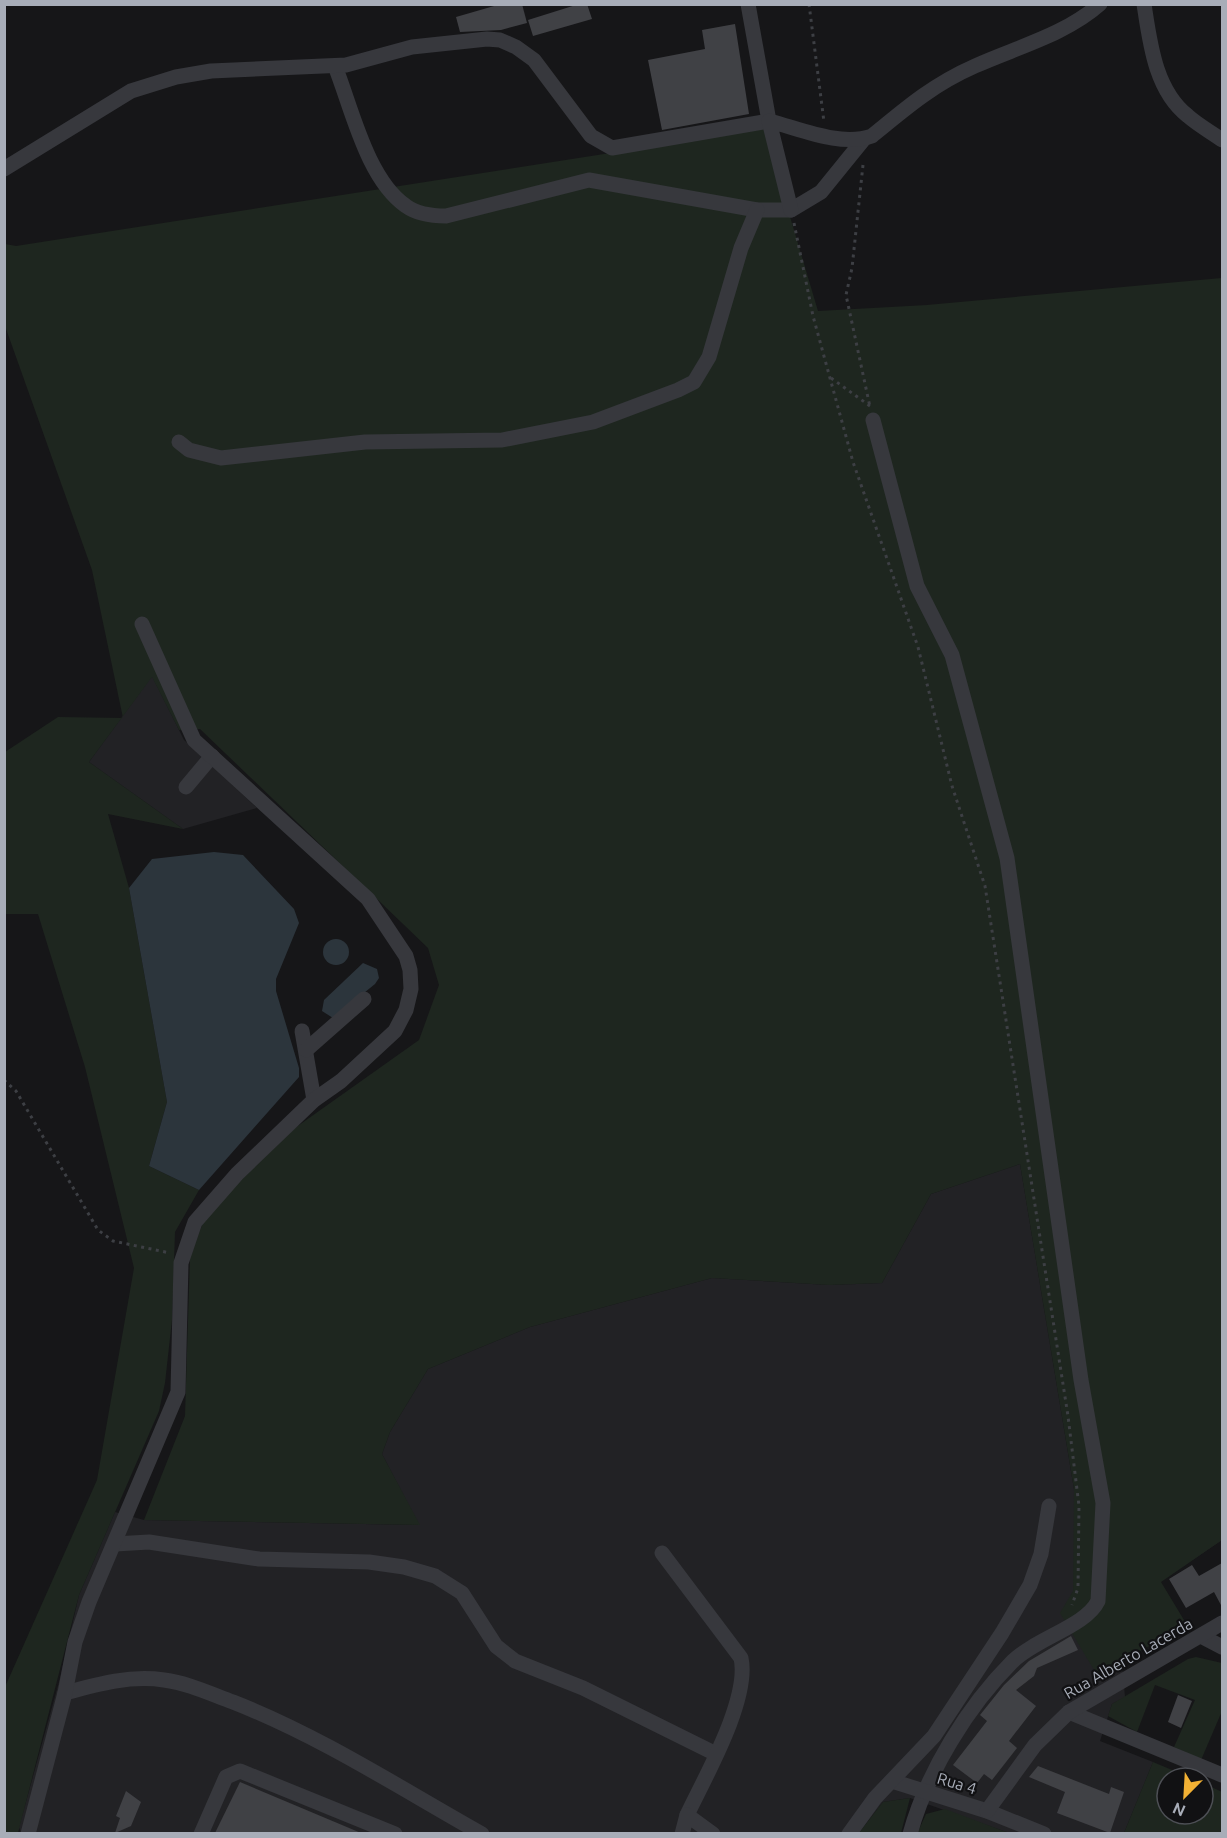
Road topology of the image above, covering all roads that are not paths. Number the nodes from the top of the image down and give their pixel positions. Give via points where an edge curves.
1 (748, 4) edge
2 (1100, 4) edge
3 (1144, 4) edge
4 (335, 66) junction
5 (769, 121) junction
6 (864, 139) junction
7 (1222, 140) edge
8 (4, 170) edge
9 (757, 210) junction
10 (791, 210) junction
11 (872, 413) road end
12 (179, 442) dead end
13 (142, 624) dead end
14 (212, 756) junction
15 (186, 787) dead end
16 (364, 999) dead end
17 (302, 1031) dead end
18 (306, 1050) junction
19 (314, 1100) junction
20 (1049, 1506) dead end
21 (115, 1544) junction
22 (662, 1553) dead end
23 (1222, 1623) edge
24 (1200, 1636) junction
25 (1222, 1647) edge
26 (66, 1693) junction
27 (1069, 1712) junction
28 (716, 1754) junction
29 (1222, 1775) edge
30 (892, 1781) junction
31 (926, 1792) junction
32 (987, 1811) junction
33 (687, 1815) junction
34 (28, 1833) edge
35 (201, 1833) edge
36 (395, 1833) edge
37 (482, 1833) edge
38 (682, 1833) edge
39 (713, 1833) edge
40 (849, 1833) edge
41 (910, 1833) edge
42 (1044, 1833) edge

1 - 5 street
2 - 6 street via 1075,22 927,91
3 - 7 street via 1161,80 1186,115
4 - 5 street via 369,61 412,47 500,40 534,60 591,136 612,148
4 - 8 street via 211,71 131,91
4 - 9 street via 377,175 412,210 446,216 589,180
5 - 6 street via 849,141
5 - 10 street
6 - 10 street via 821,192
9 - 10 street
9 - 12 street via 741,248 709,357 694,381 678,390 593,422 502,440 365,442 221,458 189,450
11 - 31 street via 917,585 952,655 1007,858 1081,1380 1103,1503 1098,1600 1091,1613 1040,1640 1014,1661 963,1723
13 - 14 street via 194,740
14 - 15 street
14 - 19 street via 368,899 406,956 411,989 395,1030 341,1081
16 - 18 street
17 - 18 street
18 - 19 street
19 - 21 street via 237,1174 195,1222 184,1256 178,1392
20 - 30 street via 1041,1554 1030,1586 960,1700 934,1736
21 - 26 street via 75,1642
21 - 28 street via 149,1542 259,1559 369,1562 435,1576 462,1593 496,1646 515,1661 583,1688
22 - 28 street via 741,1658 744,1672 740,1691
23 - 24 street, Rua Alberto Lacerda
24 - 25 street
24 - 27 street, Rua Alberto Lacerda
26 - 34 street
26 - 37 street via 136,1678 197,1688 303,1732
27 - 29 street
27 - 32 street, Rua Alberto Lacerda via 1035,1745
28 - 33 street
30 - 31 street
30 - 40 street
31 - 32 street, Rua 4
31 - 41 street, Rua 4
32 - 42 street, Rua 4
33 - 38 street
33 - 39 street
35 - 36 street via 226,1777 240,1771

